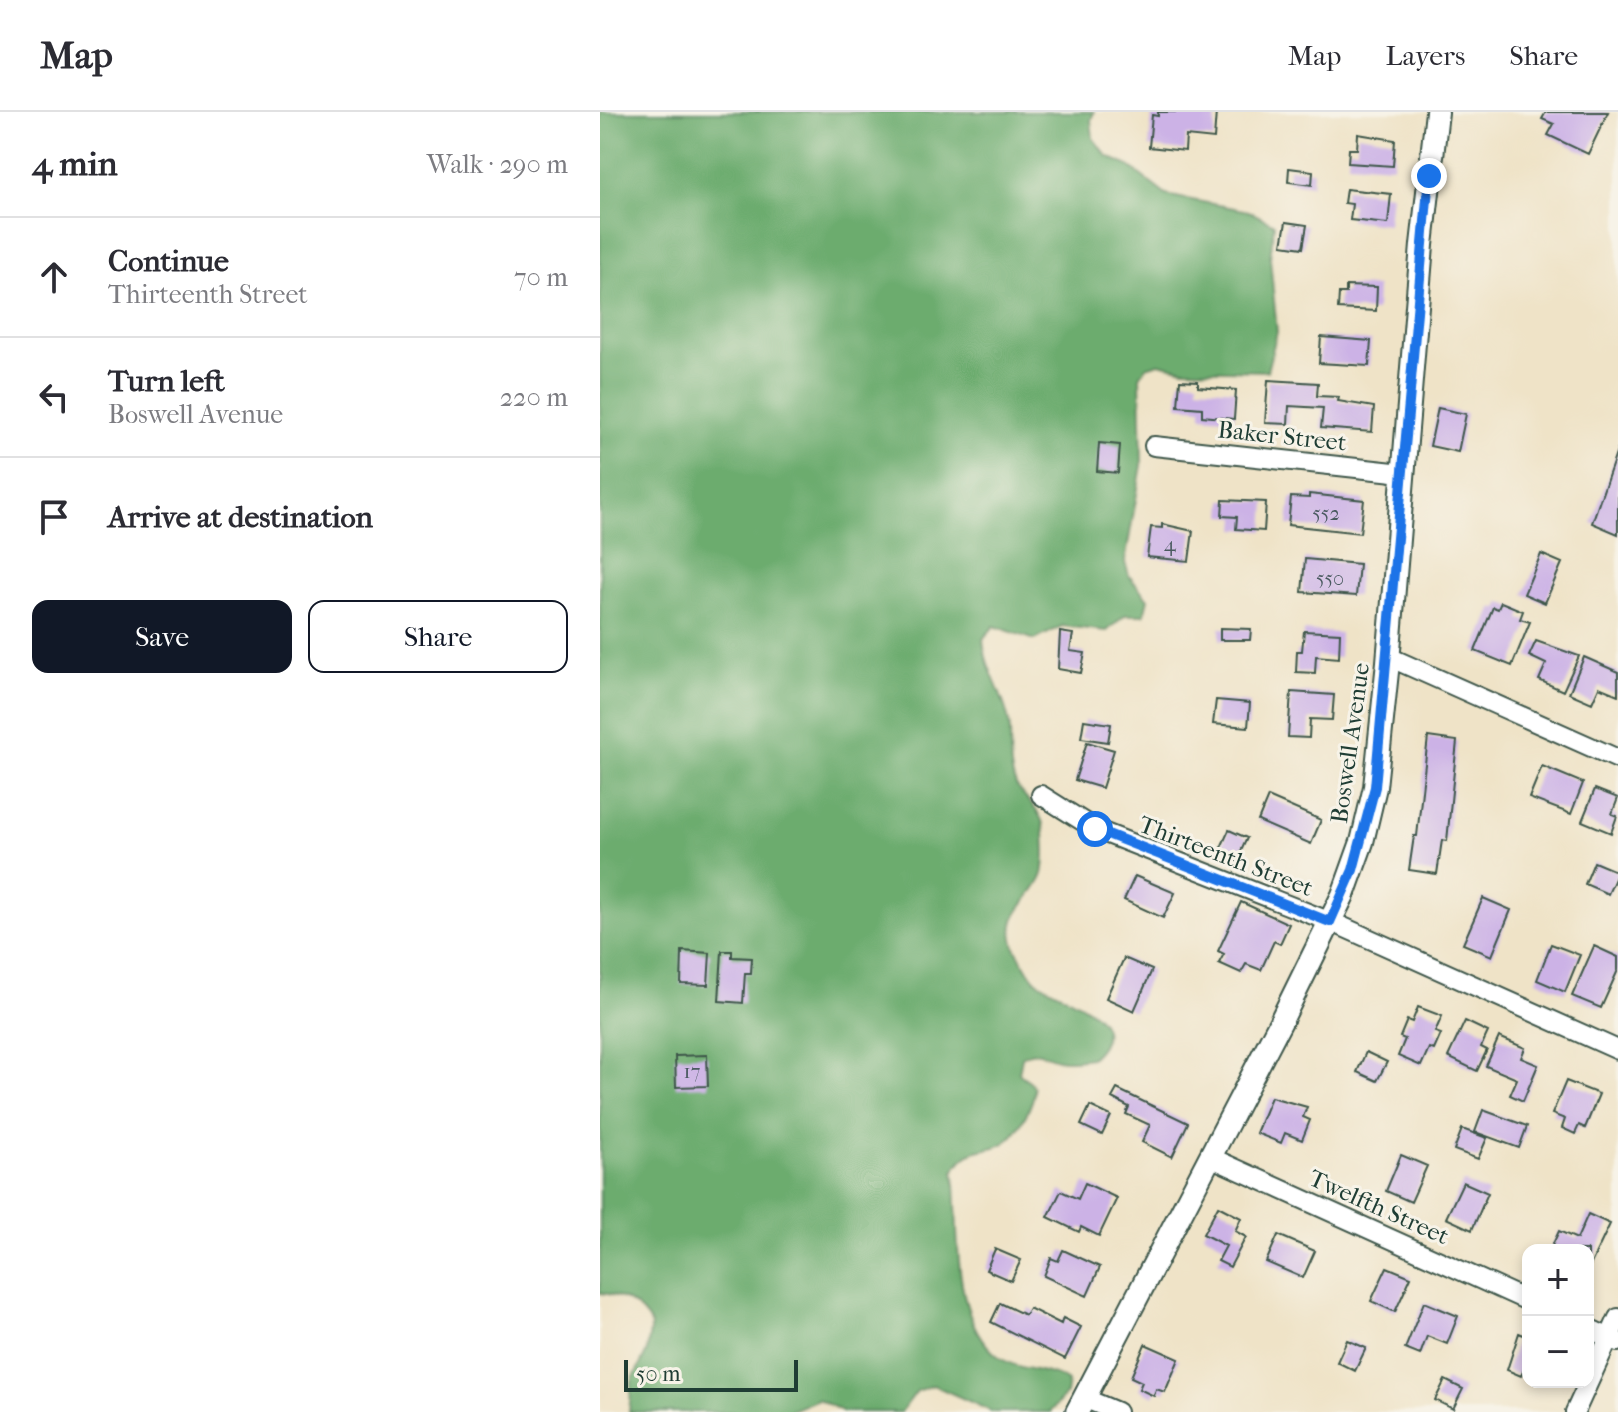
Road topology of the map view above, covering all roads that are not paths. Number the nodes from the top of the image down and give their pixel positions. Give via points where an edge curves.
1 (1437, 112) edge
2 (1154, 446) dead end
3 (1403, 473) junction
4 (1389, 657) junction
5 (1618, 759) edge
6 (1041, 795) dead end
7 (1330, 922) junction
8 (1618, 1050) edge
9 (1210, 1157) junction
10 (1522, 1298) edge
11 (1618, 1318) edge
12 (1594, 1331) edge
13 (1613, 1340) edge
14 (1081, 1405) edge
15 (1117, 1412) edge
16 (1575, 1412) edge

1 - 3 street, Boswell Avenue
2 - 3 street, Baker Street
3 - 4 street, Boswell Avenue
4 - 5 street
4 - 7 street, Boswell Avenue via 1369,816
6 - 7 street, Thirteenth Street via 1095,829
7 - 8 street, Thirteenth Street
7 - 9 street, Boswell Avenue
9 - 10 street, Twelfth Street
9 - 14 street, Boswell Avenue
11 - 13 street
12 - 13 street
13 - 16 street
14 - 15 street

